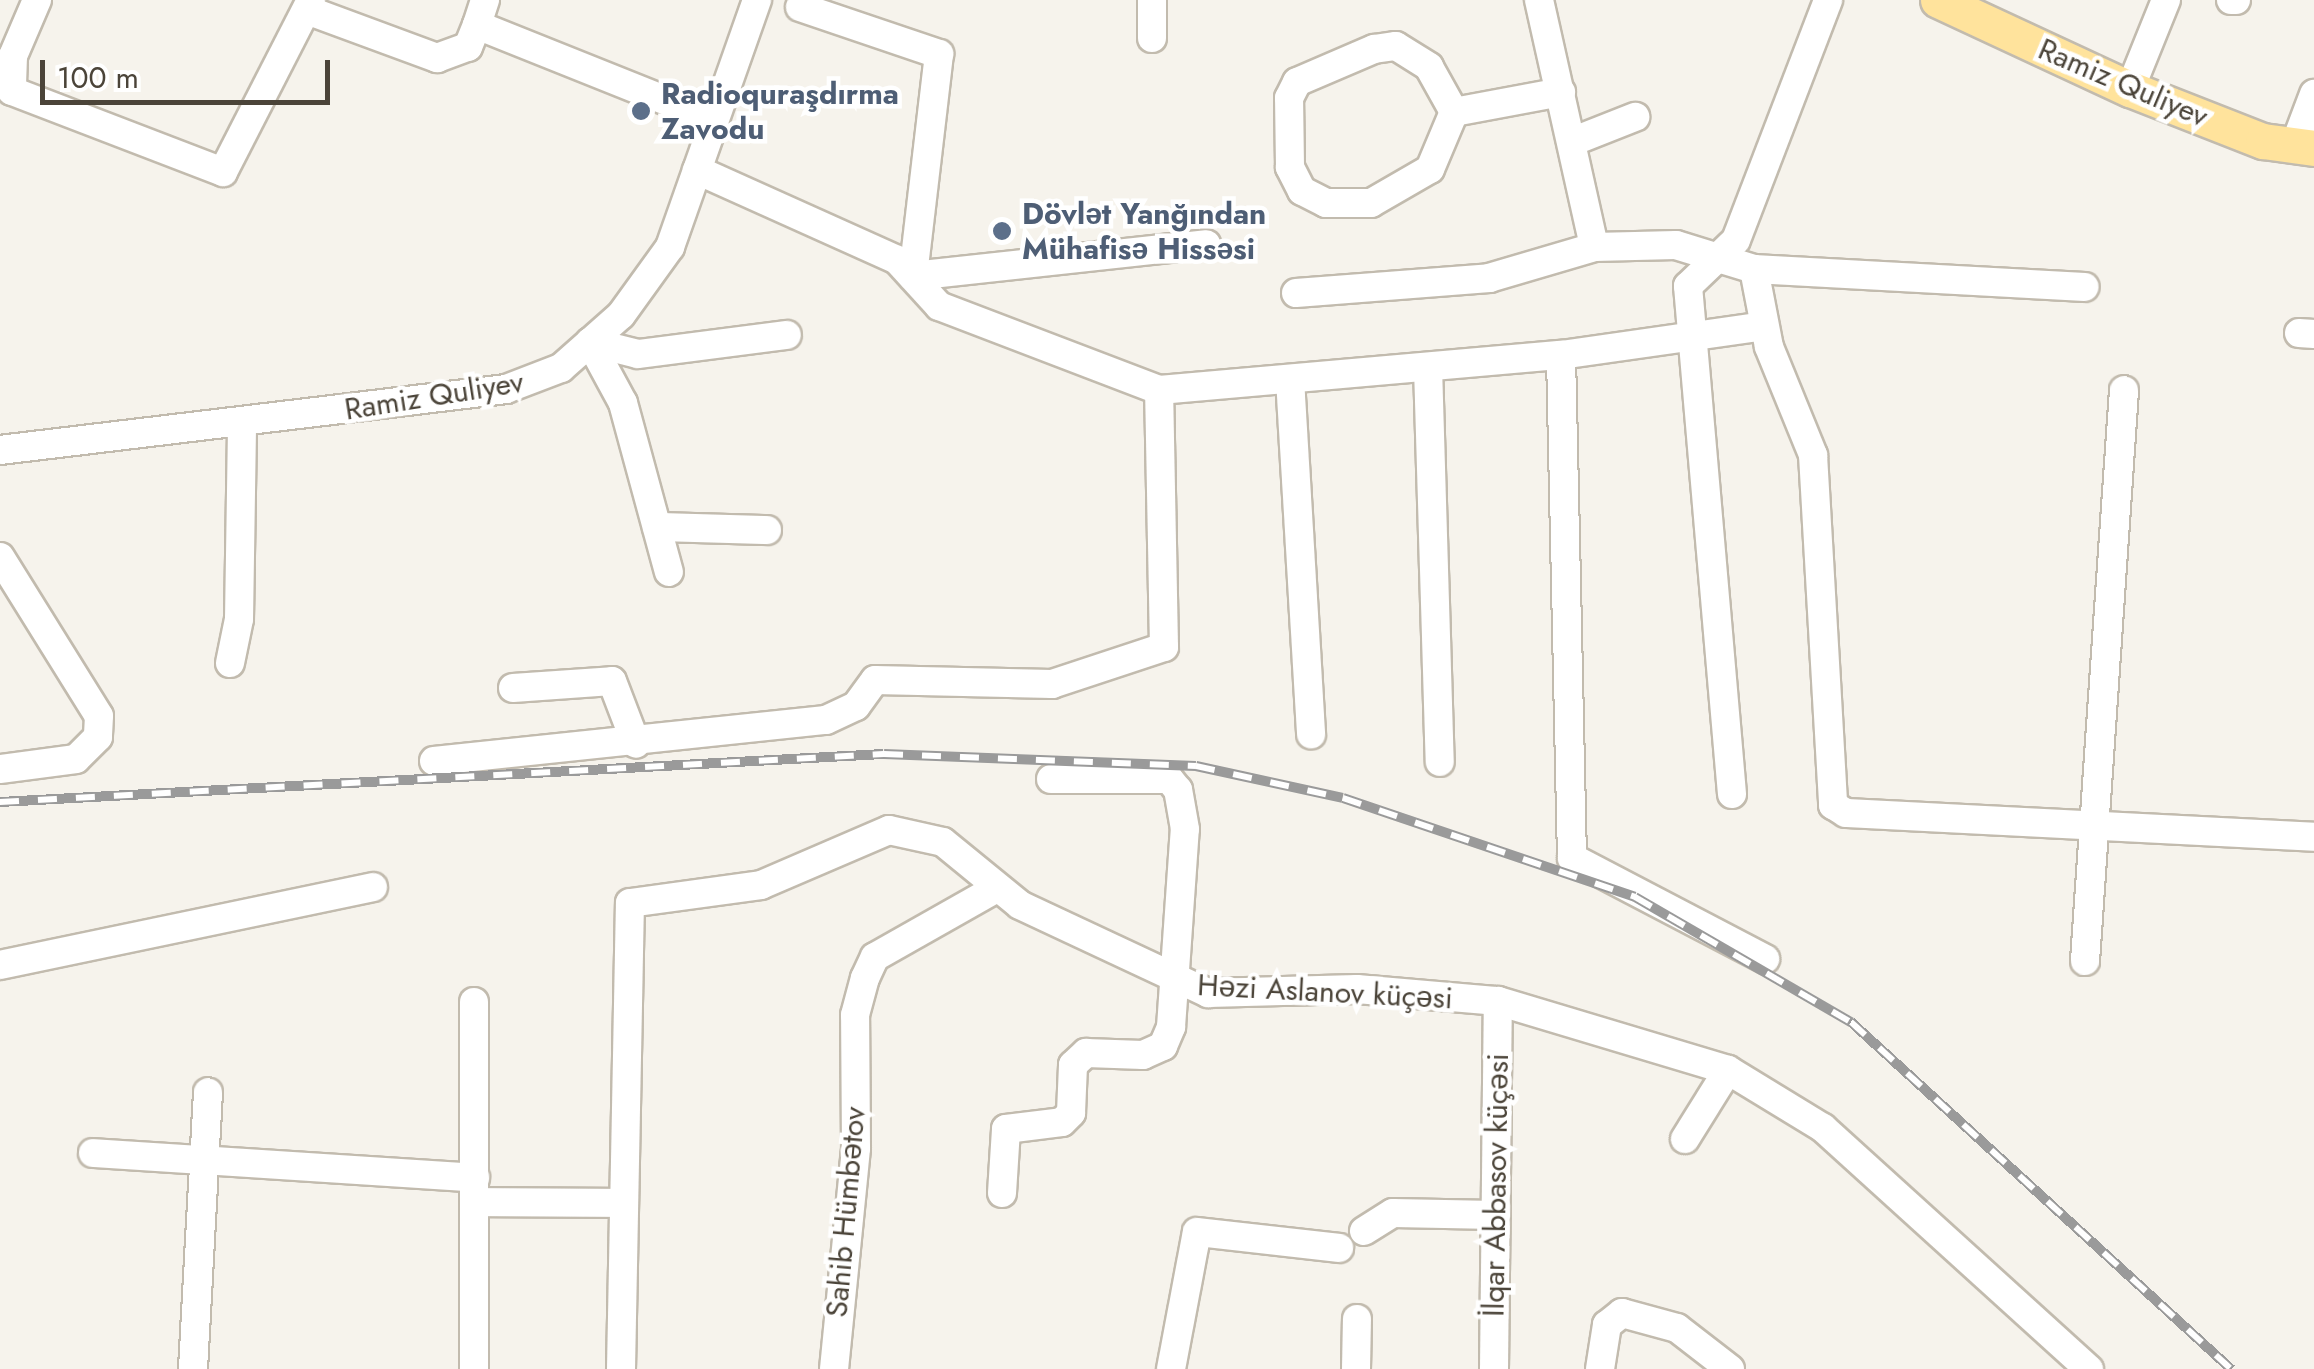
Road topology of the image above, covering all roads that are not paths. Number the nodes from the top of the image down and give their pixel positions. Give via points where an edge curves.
1 (37, 0) edge
2 (756, 0) edge
3 (1152, 0) edge
4 (1539, 0) edge
5 (1828, 0) edge
6 (1938, 0) edge
7 (2161, 1) edge
8 (309, 5) edge
9 (800, 7) dead end
10 (481, 12) edge
11 (1152, 38) dead end
12 (2130, 89) junction
13 (1561, 92) junction
14 (2314, 94) edge
15 (1454, 112) junction
16 (1635, 117) dead end
17 (714, 120) junction
18 (1574, 141) junction
19 (2304, 148) edge
20 (697, 170) junction
21 (1206, 244) dead end
22 (1594, 247) junction
23 (1715, 258) junction
24 (1754, 270) junction
25 (913, 276) junction
26 (2085, 287) dead end
27 (1296, 294) dead end
28 (1764, 326) junction
29 (787, 334) dead end
30 (1690, 334) junction
31 (590, 342) junction
32 (1561, 355) junction
33 (1428, 367) junction
34 (1290, 380) junction
35 (1159, 390) junction
36 (2124, 390) dead end
37 (242, 424) junction
38 (0, 450) edge
39 (656, 527) junction
40 (767, 530) dead end
41 (0, 557) edge
42 (669, 572) dead end
43 (7, 591) edge
44 (230, 664) dead end
45 (513, 688) dead end
46 (1310, 734) dead end
47 (636, 744) junction
48 (434, 762) dead end
49 (1440, 762) dead end
50 (0, 769) edge
51 (1051, 779) dead end
52 (1732, 794) dead end
53 (2094, 826) junction
54 (2314, 837) edge
55 (373, 887) dead end
56 (995, 889) junction
57 (1765, 959) dead end
58 (2085, 961) dead end
59 (0, 965) edge
60 (1176, 983) junction
61 (474, 1002) dead end
62 (1498, 1002) junction
63 (1728, 1070) junction
64 (208, 1092) dead end
65 (1685, 1140) dead end
66 (93, 1153) dead end
67 (203, 1158) junction
68 (475, 1190) junction
69 (1002, 1193) dead end
70 (621, 1203) junction
71 (1496, 1215) junction
72 (1364, 1231) dead end
73 (1340, 1248) dead end
74 (1357, 1319) dead end
75 (192, 1369) edge
76 (474, 1369) edge
77 (621, 1369) edge
78 (834, 1369) edge
79 (1171, 1369) edge
80 (1356, 1369) edge
81 (1494, 1369) edge
82 (1600, 1369) edge
83 (1730, 1369) edge
84 (2090, 1369) edge

1 - 8 street via 13,56 12,90 223,172
2 - 17 street, Ramiz Quliyev
3 - 11 street
4 - 13 street
5 - 23 street via 1744,221
6 - 12 main road, Ramiz Quliyev
7 - 12 street
8 - 10 street via 437,58 468,47
9 - 25 street via 939,54
10 - 17 street
12 - 19 main road, Ramiz Quliyev
13 - 15 street
13 - 18 street
14 - 19 street
15 - 15 street via 1429,67 1396,46 1374,49 1297,82 1289,98 1290,167 1302,191 1326,203 1370,203 1430,169
16 - 18 street
17 - 20 street, Ramiz Quliyev
18 - 22 street
20 - 25 street
20 - 31 street, Ramiz Quliyev via 659,263
21 - 25 street
22 - 23 street via 1676,244
22 - 27 street via 1489,278
23 - 24 street
23 - 30 street via 1688,286
24 - 26 street
24 - 28 street
25 - 35 street via 939,306
28 - 30 street
28 - 53 street via 1813,455 1832,805 1846,813
29 - 31 street via 638,354
30 - 32 street
30 - 52 street
31 - 37 street, Ramiz Quliyev via 561,368 506,389
31 - 39 street via 624,403
32 - 33 street
32 - 57 street via 1572,858
33 - 34 street
33 - 49 street
34 - 35 street
34 - 46 street
35 - 47 street via 1164,647 1052,684 875,680 856,706 826,720
36 - 53 street
37 - 38 street, Ramiz Quliyev
37 - 44 street via 239,618
39 - 40 street
39 - 42 street
41 - 43 street
43 - 50 street via 96,702 98,737 76,759
45 - 47 street via 612,681
47 - 48 street
51 - 60 street via 1169,779 1178,790 1185,829
53 - 54 street
53 - 58 street
55 - 59 street
56 - 60 street, Həzi Aslanov küçəsi
56 - 70 street, Həzi Aslanov küçəsi via 943,842 890,830 761,885 649,897 625,914
56 - 78 street, Sahib Hümbətov via 876,957 865,978 855,1015 856,1148
60 - 62 street, Həzi Aslanov küçəsi via 1208,993 1357,990
60 - 69 street via 1163,1046 1086,1053 1073,1066 1071,1113 1006,1129
61 - 68 street
62 - 63 street, Həzi Aslanov küçəsi
62 - 71 street, İlqar Abbasov küçəsi
63 - 65 street
63 - 84 street, Həzi Aslanov küçəsi via 1824,1128
64 - 67 street
66 - 67 street
67 - 68 street
67 - 75 street
68 - 70 street
68 - 76 street
70 - 77 street
71 - 72 street via 1393,1213
71 - 81 street, İlqar Abbasov küçəsi
73 - 79 street via 1197,1232
74 - 80 street
82 - 83 street via 1607,1326 1622,1312 1677,1328

